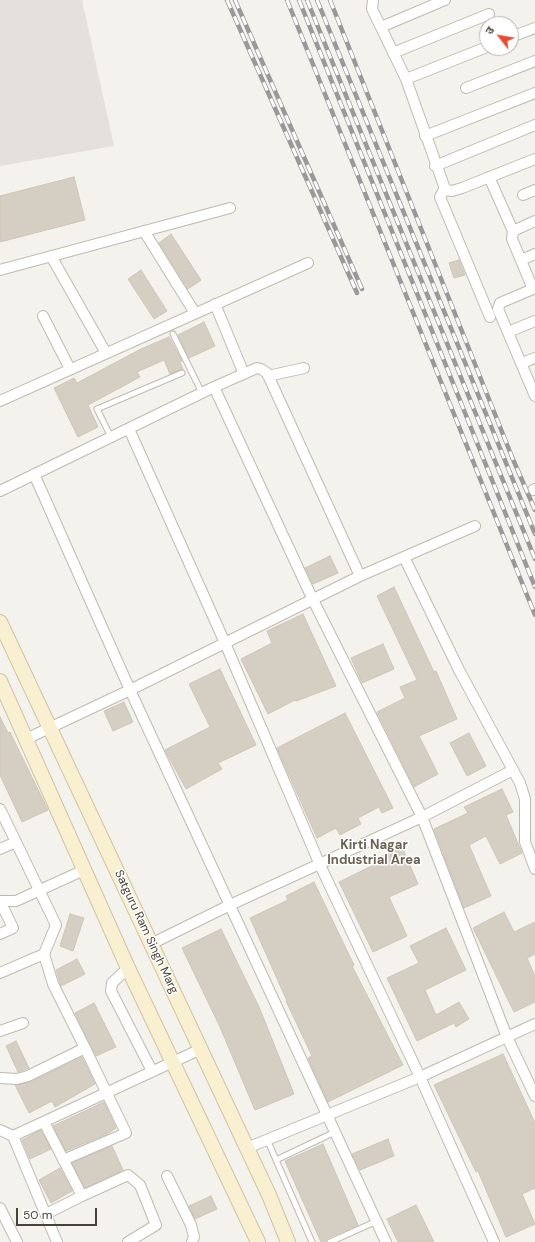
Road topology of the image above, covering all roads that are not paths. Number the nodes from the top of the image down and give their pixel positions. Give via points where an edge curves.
1 (373, 0) edge
2 (445, 0) edge
3 (489, 14) dead end
4 (381, 27) junction
5 (535, 28) edge
6 (519, 34) edge
7 (479, 50) edge
8 (393, 54) junction
9 (535, 61) edge
10 (406, 79) junction
11 (466, 88) dead end
12 (535, 93) edge
13 (535, 124) edge
14 (425, 136) junction
15 (535, 158) edge
16 (436, 166) junction
17 (489, 177) junction
18 (445, 188) junction
19 (535, 190) edge
20 (523, 195) dead end
21 (230, 208) dead end
22 (535, 221) edge
23 (144, 231) junction
24 (513, 231) junction
25 (535, 254) edge
26 (51, 256) junction
27 (521, 260) junction
28 (308, 263) dead end
29 (0, 270) edge
30 (534, 288) edge
31 (214, 304) junction
32 (194, 313) junction
33 (43, 316) dead end
34 (490, 317) dead end
35 (535, 321) edge
36 (508, 332) junction
37 (173, 334) dead end
38 (106, 353) junction
39 (535, 358) edge
40 (522, 363) junction
41 (304, 368) dead end
42 (70, 369) junction
43 (182, 373) dead end
44 (244, 374) junction
45 (268, 376) junction
46 (214, 387) junction
47 (202, 393) junction
48 (535, 396) edge
49 (0, 401) edge
50 (128, 429) junction
51 (111, 437) junction
52 (34, 474) junction
53 (0, 491) edge
54 (475, 526) dead end
55 (404, 557) junction
56 (360, 576) junction
57 (313, 600) junction
58 (0, 622) edge
59 (225, 643) junction
60 (0, 682) edge
61 (130, 690) junction
62 (50, 727) junction
63 (26, 739) junction
64 (513, 770) junction
65 (0, 809) edge
66 (422, 817) junction
67 (16, 842) junction
68 (0, 850) edge
69 (320, 865) junction
70 (535, 869) edge
71 (84, 870) junction
72 (40, 891) junction
73 (0, 901) edge
74 (230, 905) junction
75 (0, 934) edge
76 (152, 944) junction
77 (44, 954) junction
78 (128, 968) junction
79 (0, 973) edge
80 (24, 1023) dead end
81 (535, 1024) edge
82 (0, 1031) edge
83 (507, 1036) junction
84 (85, 1048) junction
85 (200, 1049) junction
86 (172, 1063) junction
87 (152, 1071) junction
88 (420, 1077) junction
89 (0, 1078) edge
90 (106, 1094) junction
91 (535, 1096) edge
92 (327, 1115) junction
93 (44, 1122) junction
94 (0, 1130) edge
95 (335, 1132) junction
96 (13, 1136) junction
97 (268, 1139) junction
98 (247, 1148) junction
99 (63, 1160) junction
100 (276, 1160) junction
101 (167, 1176) dead end
102 (82, 1196) junction
103 (0, 1208) edge
104 (46, 1214) junction
105 (377, 1221) junction
106 (17, 1242) edge
107 (58, 1242) edge
108 (128, 1242) edge
109 (192, 1242) edge
110 (258, 1242) edge
111 (288, 1242) edge
112 (312, 1242) edge
113 (330, 1242) edge
114 (386, 1242) edge
115 (494, 1242) edge

1 - 4 street via 372,8
2 - 4 street
3 - 8 street
4 - 8 street
5 - 6 street
7 - 10 street
8 - 10 street
9 - 11 street
10 - 14 street
12 - 14 street
13 - 16 street
14 - 16 street
15 - 17 street
16 - 18 street
17 - 18 street via 457,190
17 - 24 street
18 - 34 street via 440,197
19 - 20 street
21 - 23 street
22 - 24 street
23 - 26 street
23 - 32 street
24 - 27 street via 512,239
25 - 27 street
26 - 29 street
26 - 38 street
27 - 30 street
28 - 31 street
30 - 36 street via 507,299 498,306
31 - 32 street
31 - 44 street
32 - 38 street
33 - 42 street
35 - 36 street
36 - 40 street
37 - 47 lane
38 - 42 street
39 - 40 street
40 - 48 street
41 - 45 street
42 - 49 street
43 - 51 lane via 97,409
44 - 45 street via 261,369
44 - 46 street
45 - 56 street
46 - 47 street
46 - 57 street
47 - 50 street
50 - 51 street
50 - 59 street
51 - 52 street
52 - 53 street
52 - 61 street
54 - 55 street
55 - 56 street
55 - 64 street
56 - 57 street
57 - 59 street
57 - 66 street
58 - 62 main road, Satguru Ram Singh Marg
59 - 61 street
59 - 69 street
60 - 63 main road
61 - 62 street
61 - 74 street
62 - 63 street
62 - 76 main road, Satguru Ram Singh Marg
63 - 71 main road
64 - 66 street
64 - 70 street via 523,791 524,842
65 - 67 street
66 - 69 street
66 - 83 street
67 - 68 street
67 - 72 street
69 - 74 street
69 - 88 street
71 - 72 street
71 - 78 main road
72 - 73 street via 16,901
72 - 77 street via 56,924
73 - 75 street via 13,928
74 - 76 street
74 - 92 street
76 - 85 main road, Satguru Ram Singh Marg
77 - 79 street
77 - 84 street via 53,984
78 - 86 main road
78 - 87 street via 112,983 111,991
80 - 82 street
81 - 83 street
83 - 88 street
83 - 91 street
84 - 89 street via 28,1076 17,1079
84 - 90 street
85 - 86 street
85 - 98 main road, Satguru Ram Singh Marg
86 - 87 street
86 - 110 main road
87 - 90 street
88 - 92 street
88 - 115 street
90 - 93 street
90 - 99 street via 126,1133
92 - 95 street
92 - 97 street
93 - 96 street
93 - 99 street
94 - 96 street
95 - 100 lane
95 - 105 street
96 - 104 street
97 - 98 street
97 - 100 lane
98 - 111 main road, Satguru Ram Singh Marg
99 - 102 street
100 - 112 lane
101 - 109 street via 191,1225 194,1237
102 - 104 street
102 - 108 street via 128,1175 140,1184 156,1226
103 - 106 street
104 - 107 street
105 - 113 lane
105 - 114 street

